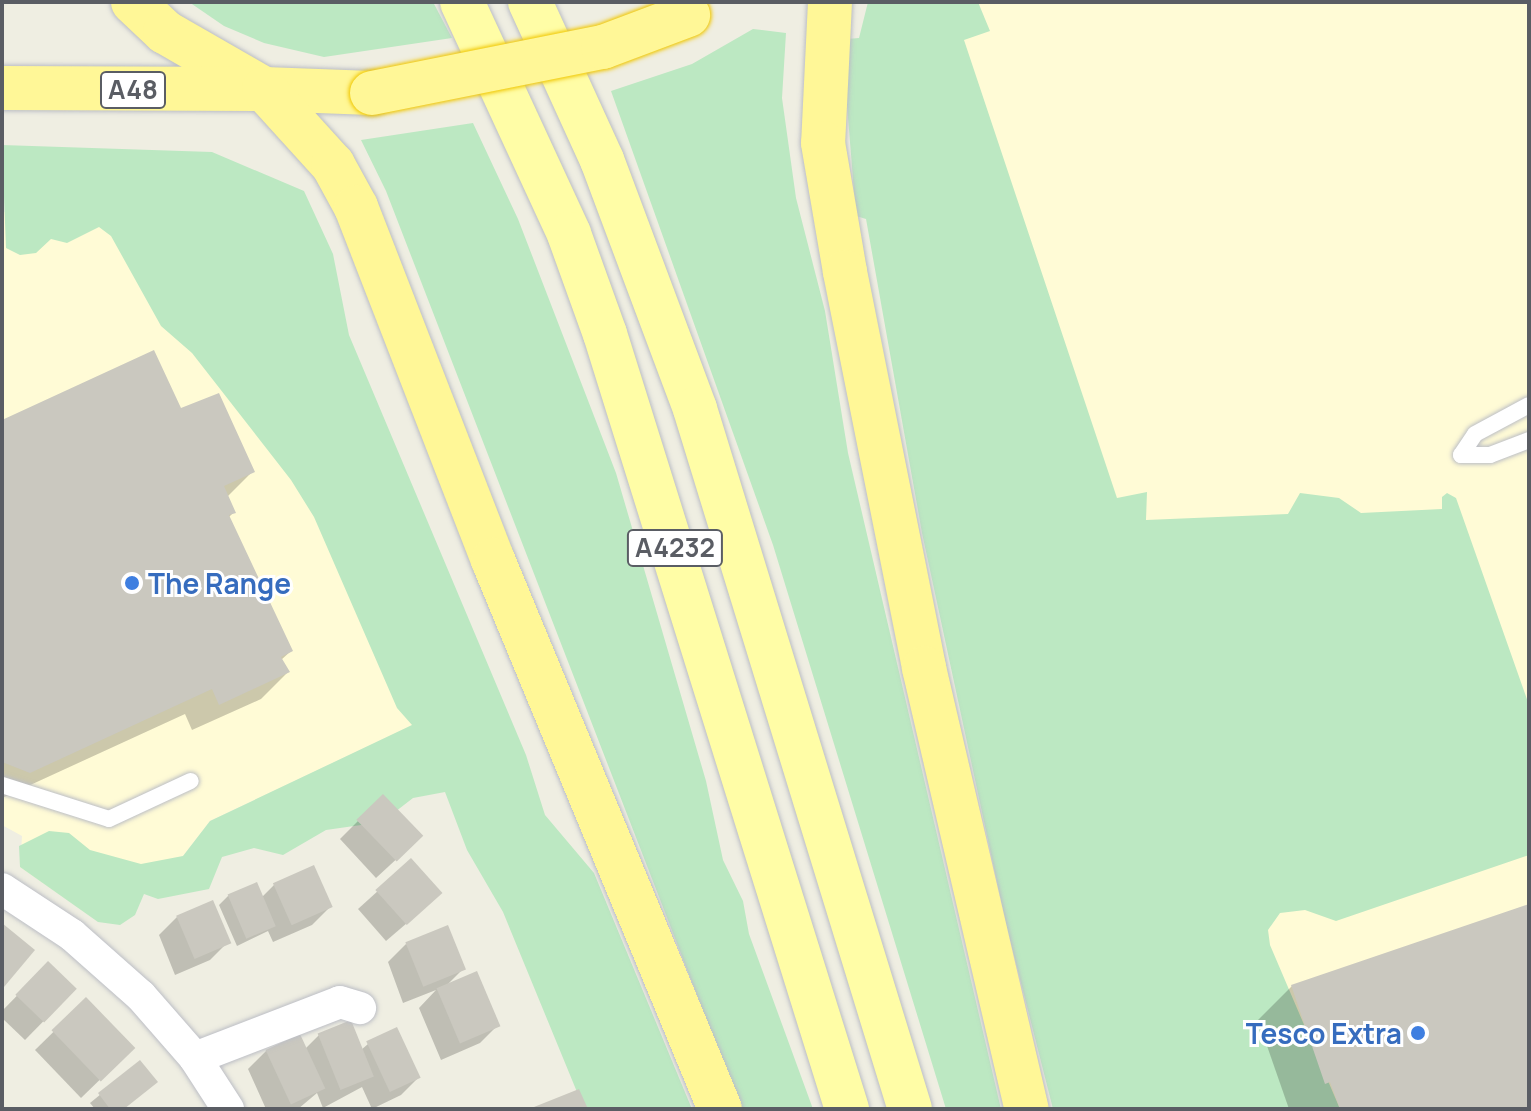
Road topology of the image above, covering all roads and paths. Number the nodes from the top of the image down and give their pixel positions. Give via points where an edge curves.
1 (133, 2) edge
2 (462, 2) edge
3 (530, 2) edge
4 (830, 2) edge
5 (700, 8) edge
6 (2, 88) edge
7 (264, 89) junction
8 (1529, 405) edge
9 (1529, 440) edge
10 (191, 781) dead end
11 (8, 787) edge
12 (2, 804) edge
13 (2, 889) edge
14 (360, 1008) dead end
15 (195, 1058) junction
16 (228, 1109) edge
17 (720, 1109) edge
18 (847, 1109) edge
19 (910, 1109) edge
20 (1027, 1109) edge

1 - 7 highway via 165,32
2 - 18 main road, A4232 via 569,234 605,334
3 - 19 main road, A4232 via 607,174 695,409
4 - 20 highway via 823,143 845,272 924,668
5 - 7 highway, bridge via 603,47 372,93
6 - 7 highway, A48
7 - 17 highway via 333,165 356,207 493,560
8 - 9 lane via 1475,434 1461,455 1490,455
10 - 11 lane via 109,819
11 - 12 lane
13 - 15 street via 106,963
14 - 15 street via 340,1002
15 - 16 street

